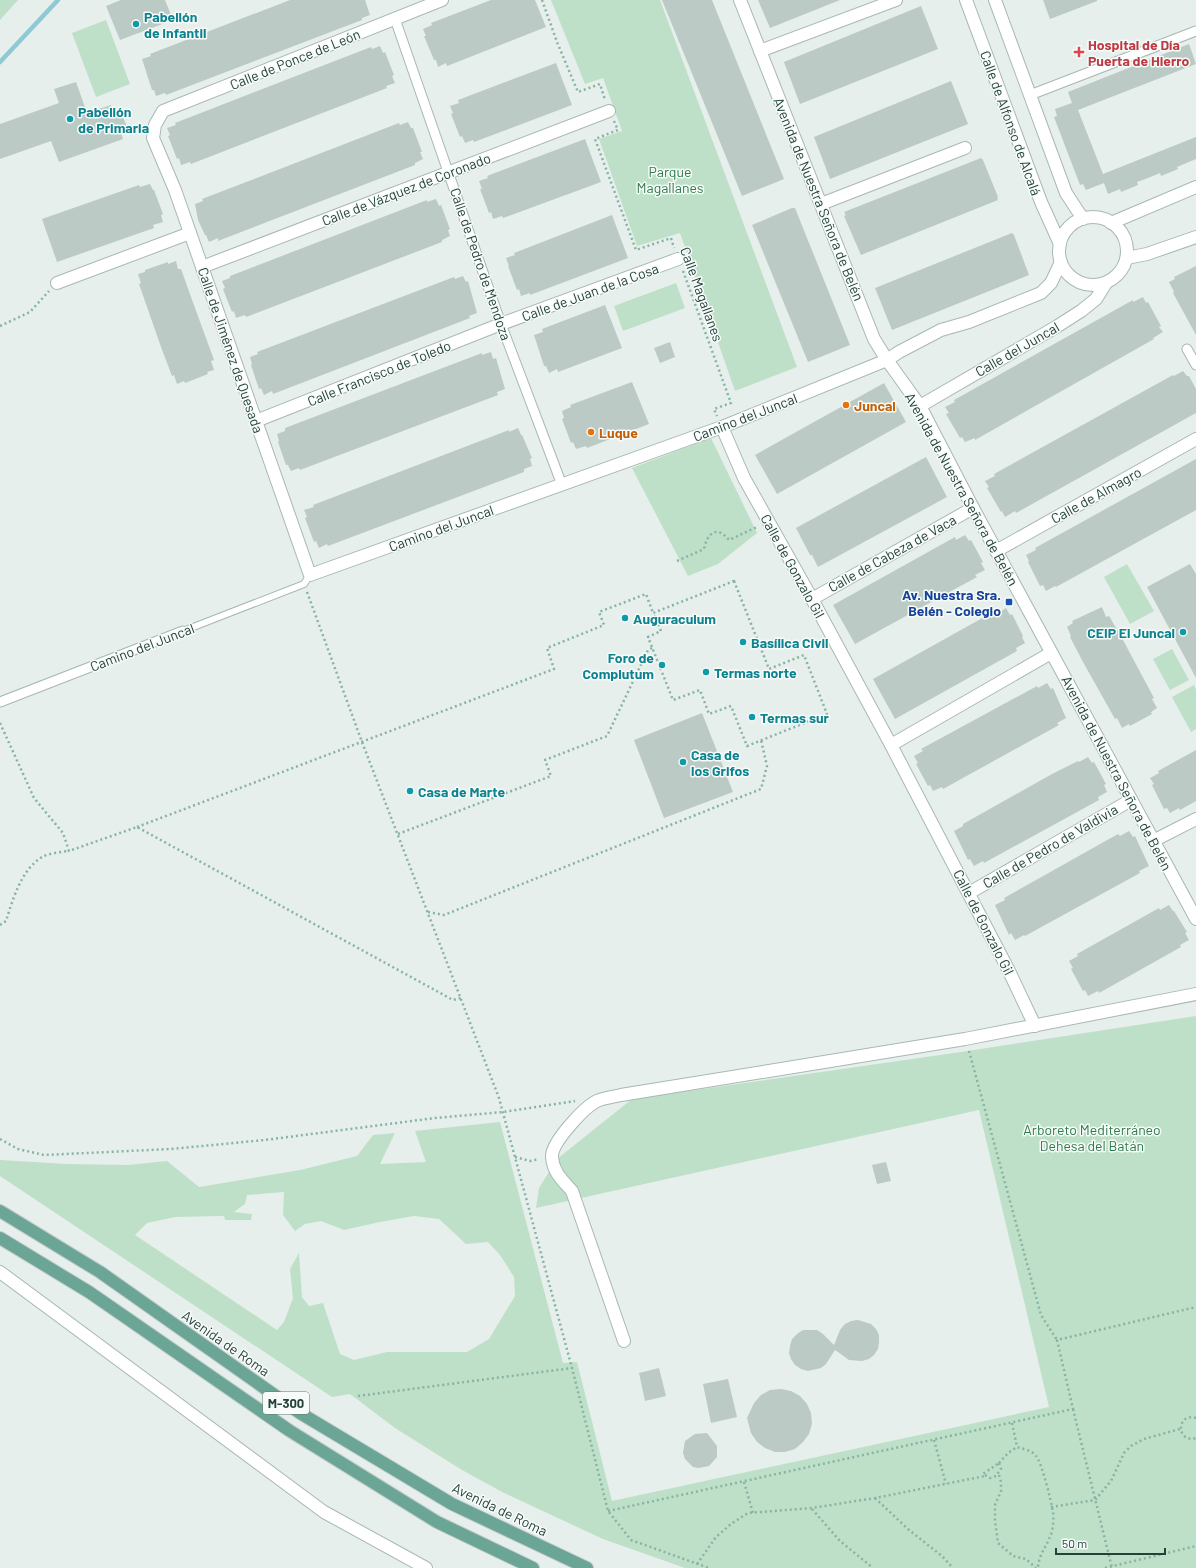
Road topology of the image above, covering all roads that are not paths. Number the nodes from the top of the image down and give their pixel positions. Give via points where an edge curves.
1 (442, 0) edge
2 (740, 0) edge
3 (896, 0) edge
4 (966, 0) edge
5 (994, 0) edge
6 (396, 19) junction
7 (1196, 31) edge
8 (760, 51) junction
9 (1030, 95) junction
10 (609, 111) road end
11 (155, 125) joint
12 (965, 148) dead end
13 (449, 172) junction
14 (1196, 187) edge
15 (821, 204) junction
16 (1083, 219) junction
17 (1111, 223) junction
18 (190, 233) junction
19 (1196, 237) edge
20 (1060, 244) junction
21 (1127, 258) junction
22 (678, 259) road end
23 (1061, 262) junction
24 (202, 267) junction
25 (57, 283) road end
26 (1106, 283) junction
27 (501, 324) junction
28 (1187, 349) dead end
29 (887, 360) junction
30 (1196, 365) edge
31 (920, 406) junction
32 (256, 421) junction
33 (722, 427) junction
34 (1196, 439) edge
35 (562, 485) junction
36 (973, 508) junction
37 (996, 552) junction
38 (307, 579) junction
39 (812, 599) junction
40 (183, 631) joint
41 (1051, 653) junction
42 (0, 702) edge
43 (892, 745) junction
44 (1131, 800) junction
45 (1196, 819) edge
46 (1153, 841) junction
47 (969, 893) junction
48 (1196, 919) edge
49 (1196, 994) edge
50 (1034, 1026) junction
51 (0, 1212) edge
52 (0, 1238) edge
53 (0, 1272) edge
54 (624, 1341) dead end
55 (426, 1568) edge
56 (533, 1568) edge
57 (588, 1568) edge

1 - 6 street, Calle de Ponce de León
2 - 8 street, Avenida de Nuestra Señora de Belén
3 - 8 street
4 - 20 street, Calle de Alfonso de Alcalá via 1041,202
5 - 9 street, Calle de Alfonso de Alcalá
6 - 11 street, Calle de Ponce de León via 163,111
6 - 13 street, Calle de Pedro de Mendoza
7 - 9 street
8 - 15 street, Avenida de Nuestra Señora de Belén
9 - 16 street, Calle de Alfonso de Alcalá via 1066,193
10 - 13 street, Calle de Vázquez de Coronado
11 - 18 street, Calle de Jiménez de Quesada via 153,138
12 - 15 street
13 - 24 street, Calle de Vázquez de Coronado
13 - 27 street, Calle de Pedro de Mendoza
14 - 17 street
15 - 29 street, Avenida de Nuestra Señora de Belén via 874,338
16 - 17 street via 1095,217
16 - 20 street via 1066,231
17 - 21 street via 1123,235 1127,246
18 - 24 street, Calle de Jiménez de Quesada
18 - 25 street
19 - 21 street
20 - 23 street
21 - 26 street via 1123,268
22 - 27 street, Calle de Juan de la Cosa
23 - 26 street via 1070,276 1084,284
23 - 29 street via 1052,283 1041,293 942,330
24 - 32 street, Calle de Jiménez de Quesada
26 - 31 street, Calle del Juncal via 1096,299 1069,319
27 - 32 street, Calle Francisco de Toledo
27 - 35 street, Calle de Pedro de Mendoza
28 - 30 street
29 - 31 street, Avenida de Nuestra Señora de Belén
29 - 33 street, Camino del Juncal
31 - 36 street, Avenida de Nuestra Señora de Belén
32 - 38 street, Calle de Jiménez de Quesada
33 - 35 street, Camino del Juncal
33 - 39 street, Calle de Gonzalo Gil via 744,478
34 - 37 street, Calle de Almagro
35 - 38 street, Camino del Juncal
36 - 37 street, Avenida de Nuestra Señora de Belén
36 - 39 street, Calle de Cabeza de Vaca
37 - 41 street, Avenida de Nuestra Señora de Belén
38 - 40 lane, Camino del Juncal
39 - 43 street, Calle de Gonzalo Gil
40 - 42 street, Camino del Juncal
41 - 43 street
41 - 44 street, Avenida de Nuestra Señora de Belén
43 - 47 street, Calle de Gonzalo Gil
44 - 46 street, Avenida de Nuestra Señora de Belén
44 - 47 street, Calle de Pedro de Valdivia
45 - 46 street
46 - 48 street, Avenida de Nuestra Señora de Belén
47 - 50 street, Calle de Gonzalo Gil
49 - 50 street
50 - 54 street via 621,1095 595,1102 569,1126 556,1144 552,1156 556,1172 572,1191
51 - 57 main road, Avenida de Roma / M-300 via 100,1272 300,1413 452,1504
52 - 56 main road, M-300 via 88,1292 297,1435 437,1522
53 - 55 street via 324,1512

